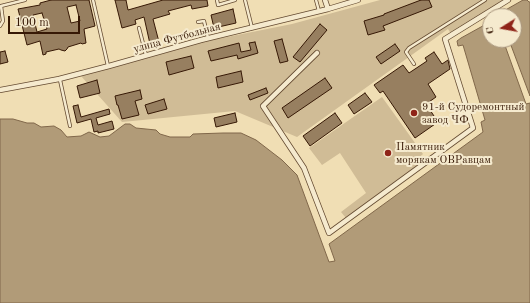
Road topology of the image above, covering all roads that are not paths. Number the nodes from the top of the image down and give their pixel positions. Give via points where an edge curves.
1 (25, 0) edge
2 (93, 0) edge
3 (217, 0) edge
4 (235, 0) edge
5 (245, 0) edge
6 (316, 0) edge
7 (325, 0) edge
8 (358, 0) edge
9 (485, 0) edge
10 (508, 0) edge
11 (344, 2) edge
12 (0, 5) edge
13 (328, 8) junction
14 (319, 11) junction
15 (198, 22) dead end
16 (0, 25) edge
17 (140, 28) dead end
18 (252, 28) junction
19 (208, 39) junction
20 (317, 53) dead end
21 (146, 56) junction
22 (414, 64) dead end
23 (108, 66) junction
24 (59, 79) junction
25 (0, 90) edge
26 (70, 126) dead end

1 - 12 lane
2 - 23 lane
3 - 4 lane via 218,5
5 - 18 lane
6 - 14 lane
7 - 13 street
8 - 11 street, улица Футбольная
9 - 22 lane via 409,48 406,52
10 - 20 street via 445,39 473,128 329,233 304,168 263,106
11 - 13 street, улица Футбольная
12 - 16 lane
13 - 14 street, улица Футбольная
14 - 18 street, улица Футбольная
15 - 19 lane via 204,21
17 - 21 lane
18 - 19 street, улица Футбольная
19 - 21 street, улица Футбольная
21 - 23 street, улица Футбольная
23 - 24 street, улица Футбольная
24 - 25 street, улица Футбольная
24 - 26 lane

